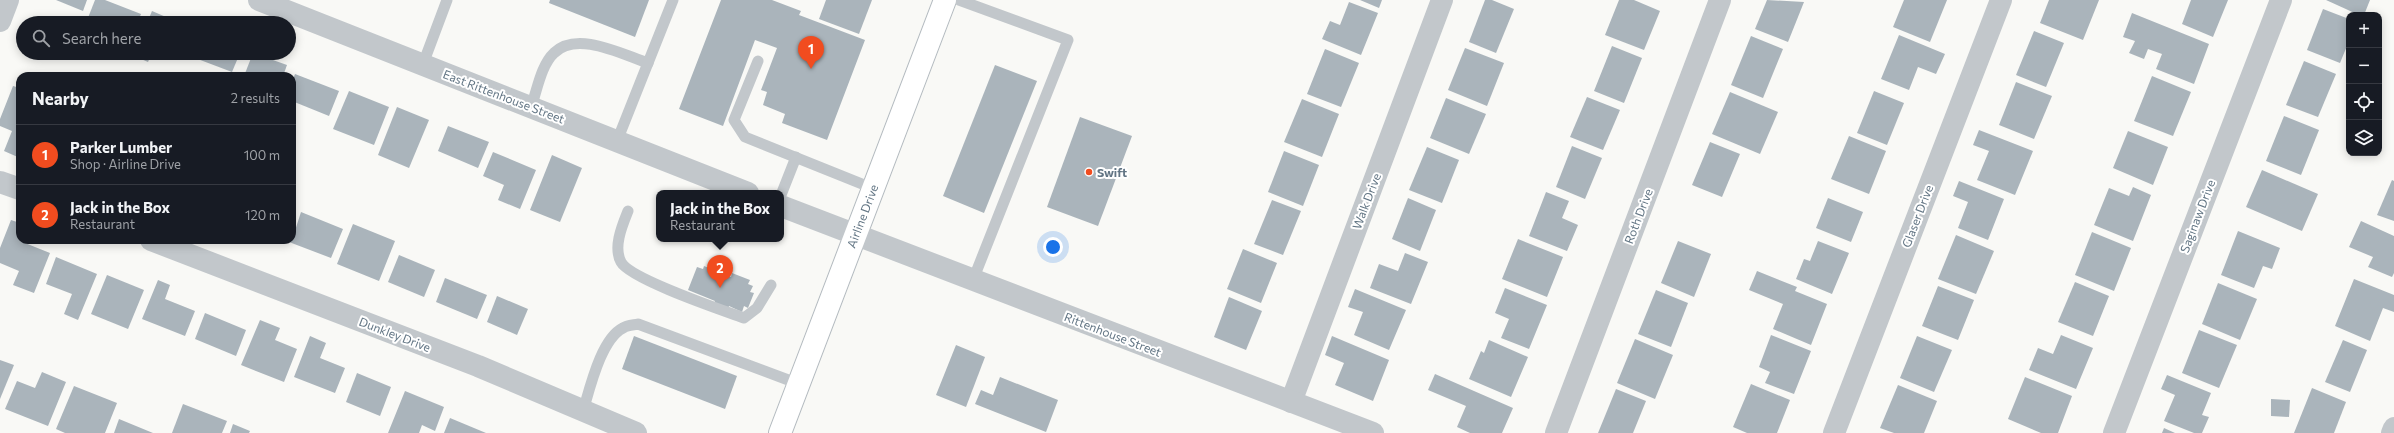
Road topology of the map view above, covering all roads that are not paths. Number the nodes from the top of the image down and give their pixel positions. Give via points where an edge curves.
1 (8, 0) edge
2 (259, 0) edge
3 (447, 0) edge
4 (673, 0) edge
5 (945, 0) edge
6 (959, 0) edge
7 (1442, 0) edge
8 (1720, 0) edge
9 (2001, 0) edge
10 (2281, 0) edge
11 (0, 21) edge
12 (758, 61) dead end
13 (648, 63) junction
14 (423, 64) junction
15 (531, 107) junction
16 (617, 140) junction
17 (796, 157) junction
18 (0, 182) edge
19 (16, 188) edge
20 (872, 188) junction
21 (741, 190) edge
22 (783, 190) edge
23 (784, 207) edge
24 (628, 211) dead end
25 (854, 235) junction
26 (161, 244) edge
27 (973, 280) junction
28 (771, 285) dead end
29 (798, 384) junction
30 (1291, 402) junction
31 (583, 411) junction
32 (2394, 428) edge
33 (636, 433) edge
34 (780, 433) edge
35 (1373, 433) edge
36 (1556, 433) edge
37 (1834, 433) edge
38 (2114, 433) edge
39 (2392, 433) edge

1 - 11 street
2 - 14 street, East Rittenhouse Street
3 - 14 lane
4 - 13 lane
5 - 20 main road, Airline Drive
6 - 27 lane via 1068,40
7 - 30 street, Walk Drive
8 - 36 street, Roth Drive
9 - 37 street, Glaser Drive
10 - 38 street, Saginaw Drive
12 - 17 lane via 734,120 745,137
13 - 15 lane via 594,44 571,43 554,52
13 - 16 lane
14 - 15 street, East Rittenhouse Street
15 - 16 street, East Rittenhouse Street
16 - 21 street, East Rittenhouse Street
17 - 20 lane
17 - 22 lane
18 - 19 street
20 - 25 main road, Airline Drive
23 - 25 street
24 - 28 lane via 618,246 621,262 631,272 744,318 758,308
25 - 27 street, Rittenhouse Street
25 - 29 main road, Airline Drive
26 - 31 street, Dunkley Drive via 478,366
27 - 30 street, Rittenhouse Street
29 - 31 lane via 638,324 622,328 604,350
29 - 34 main road, Airline Drive
30 - 35 street, Rittenhouse Street
31 - 33 street, Dunkley Drive
32 - 39 street

